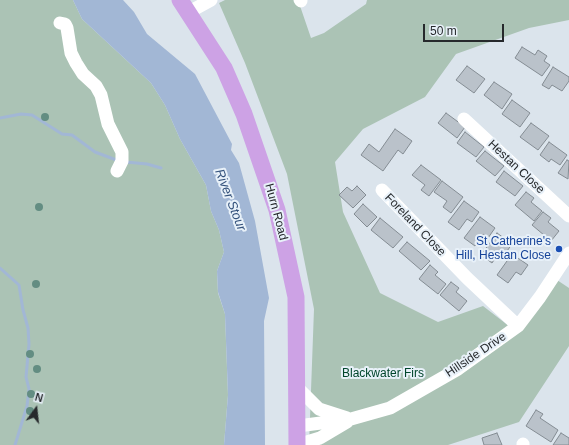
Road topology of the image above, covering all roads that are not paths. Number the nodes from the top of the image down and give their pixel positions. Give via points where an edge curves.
1 (210, 0) edge
2 (184, 6) edge
3 (60, 23) dead end
4 (464, 118) dead end
5 (120, 164) dead end
6 (382, 190) dead end
7 (569, 216) edge
8 (569, 253) edge
9 (518, 326) junction
10 (296, 386) junction
11 (352, 419) junction
12 (298, 426) junction
13 (297, 445) edge

1 - 2 street
2 - 10 main road, Hurn Road via 224,68 247,121 277,210 296,297
3 - 5 street via 65,24 67,28 71,53 79,69 100,91 108,124 120,145
4 - 7 street, Hestan Close
6 - 9 street, Foreland Close via 467,278
8 - 9 street, Hillside Drive
9 - 11 street, Hillside Drive via 458,370 390,408
10 - 11 street via 319,409
10 - 12 main road, Hurn Road
11 - 12 street, Hillside Drive
11 - 13 street, Hillside Drive via 320,438
12 - 13 main road, Hurn Road

